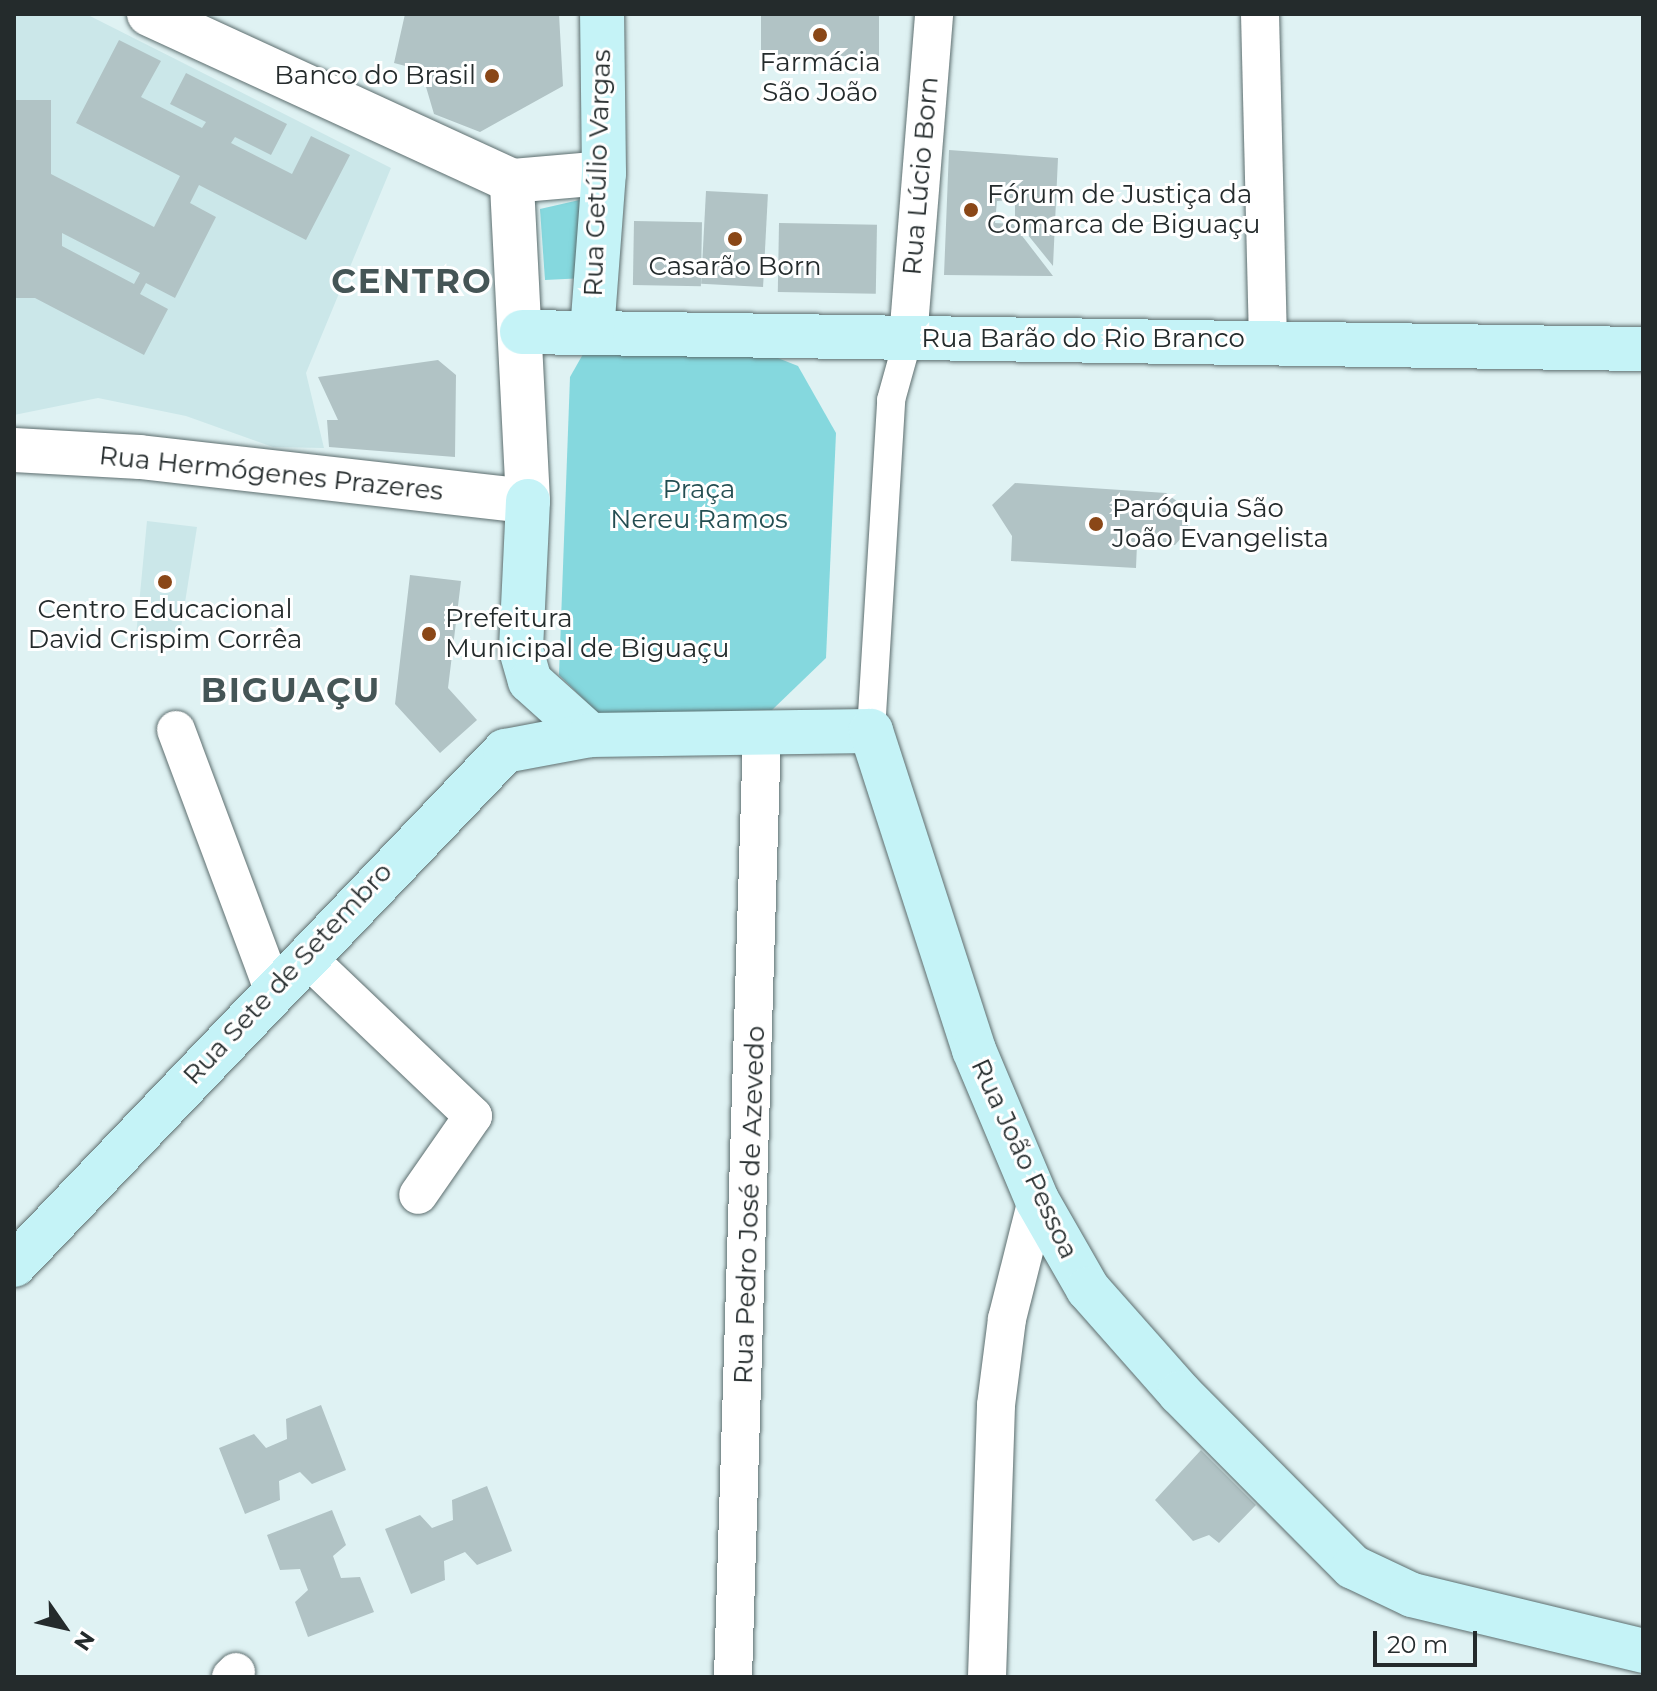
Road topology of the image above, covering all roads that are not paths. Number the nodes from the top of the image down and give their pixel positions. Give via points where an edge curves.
1 (149, 14) edge
2 (602, 14) edge
3 (934, 14) edge
4 (1260, 14) edge
5 (604, 173) junction
6 (512, 181) junction
7 (522, 332) junction
8 (592, 332) junction
9 (908, 339) junction
10 (1268, 340) junction
11 (1643, 349) edge
12 (14, 450) edge
13 (528, 501) junction
14 (176, 730) dead end
15 (871, 731) junction
16 (762, 733) junction
17 (590, 735) junction
18 (305, 956) junction
19 (273, 990) junction
20 (418, 1195) dead end
21 (1037, 1200) junction
22 (14, 1265) edge
23 (1643, 1651) edge
24 (733, 1677) edge
25 (987, 1677) edge

1 - 6 street
2 - 5 main road, Rua Getúlio Vargas
3 - 9 street, Rua Lúcio Born
4 - 10 street
5 - 6 street
5 - 8 main road, Rua Getúlio Vargas
6 - 7 street
7 - 8 main road, Rua Barão do Rio Branco
7 - 13 street
8 - 9 main road, Rua Barão do Rio Branco
9 - 10 main road, Rua Barão do Rio Branco
9 - 15 street via 891,400
10 - 11 main road, Rua Barão do Rio Branco
12 - 13 street, Rua Hermógenes Prazeres via 140,457
13 - 17 main road via 521,650 530,681
14 - 19 street
15 - 16 main road
15 - 21 main road, Rua João Pessoa via 974,1050
16 - 17 main road
16 - 24 street, Rua Pedro José de Azevedo
17 - 18 main road, Rua Sete de Setembro via 505,751 483,767
18 - 19 main road, Rua Sete de Setembro
18 - 20 street via 473,1116
19 - 22 main road, Rua Sete de Setembro
21 - 23 main road, Rua João Pessoa via 1088,1289 1180,1393 1353,1567 1412,1595
21 - 25 street via 1007,1319 996,1405

